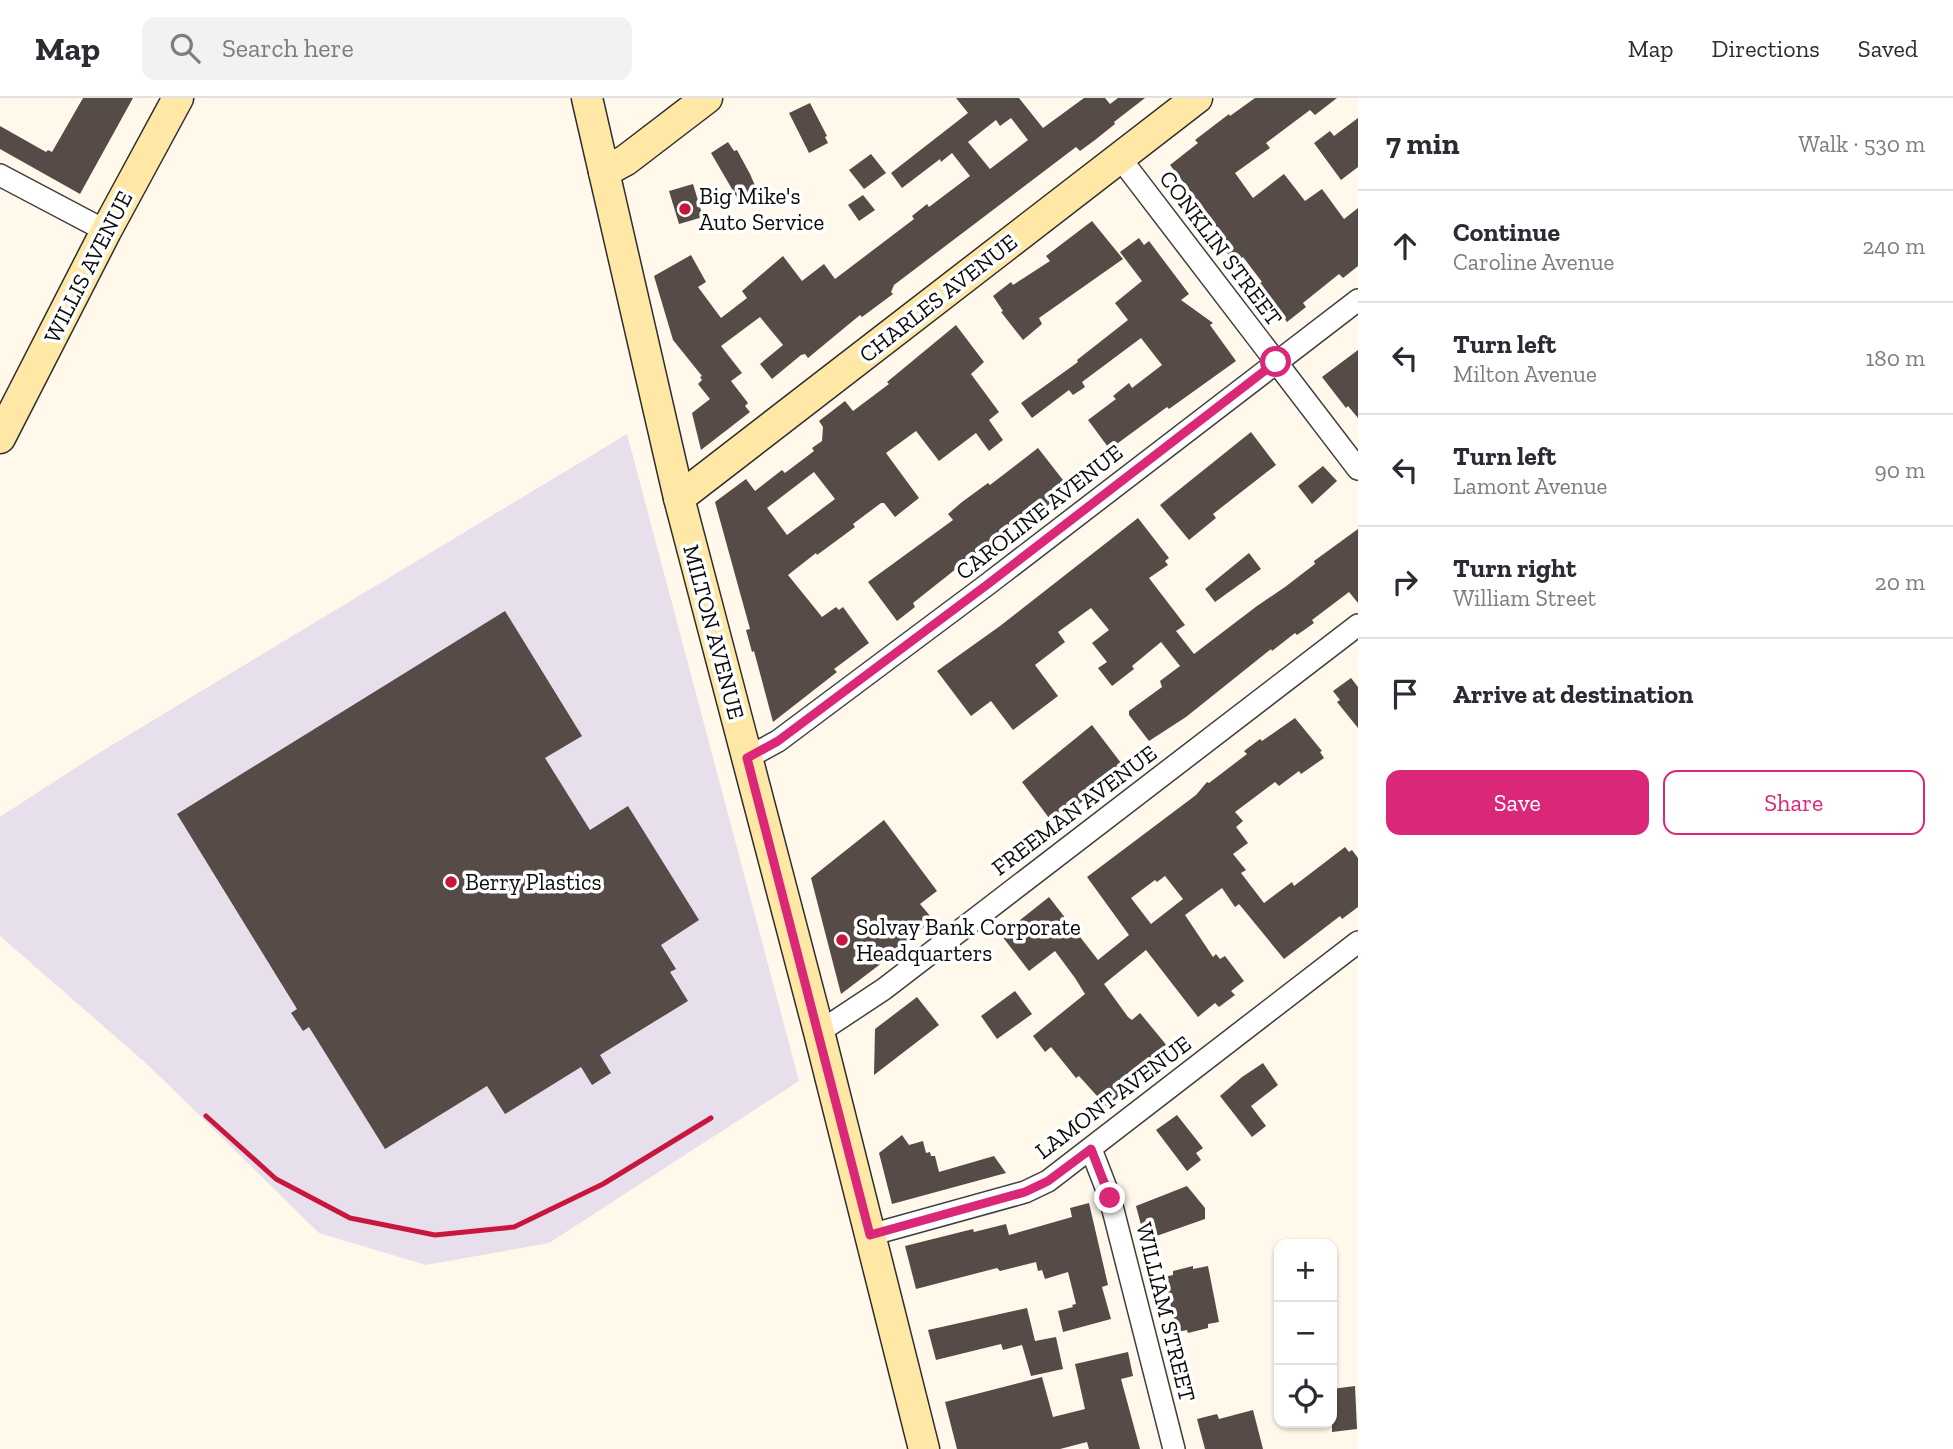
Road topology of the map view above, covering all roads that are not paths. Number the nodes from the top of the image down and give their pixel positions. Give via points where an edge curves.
1 (178, 98) edge
2 (587, 98) edge
3 (707, 98) edge
4 (1197, 98) edge
5 (1120, 158) junction
6 (604, 172) junction
7 (0, 175) edge
8 (106, 231) junction
9 (1358, 300) edge
10 (1276, 362) junction
11 (0, 438) edge
12 (1358, 469) edge
13 (679, 498) junction
14 (1358, 625) edge
15 (747, 758) junction
16 (1358, 942) edge
17 (819, 1032) junction
18 (1091, 1149) junction
19 (870, 1235) junction
20 (924, 1449) edge
21 (1174, 1449) edge

1 - 8 main road, WILLIS AVENUE
2 - 6 main road, MILTON AVENUE
3 - 6 main road
4 - 5 main road, CHARLES AVENUE
5 - 10 street, CONKLIN STREET
5 - 13 main road, CHARLES AVENUE
6 - 13 main road, MILTON AVENUE
7 - 8 street
8 - 11 main road, WILLIS AVENUE
9 - 10 street, CAROLINE AVENUE
10 - 12 street, CONKLIN STREET
10 - 15 street, CAROLINE AVENUE via 988,584 778,741
13 - 15 main road, MILTON AVENUE
14 - 17 street, FREEMAN AVENUE via 884,989
15 - 17 main road, MILTON AVENUE
16 - 18 street, LAMONT AVENUE
17 - 19 main road, MILTON AVENUE
18 - 19 street, LAMONT AVENUE via 1025,1192
18 - 21 street, WILLIAM STREET via 1110,1198
19 - 20 main road, MILTON AVENUE

